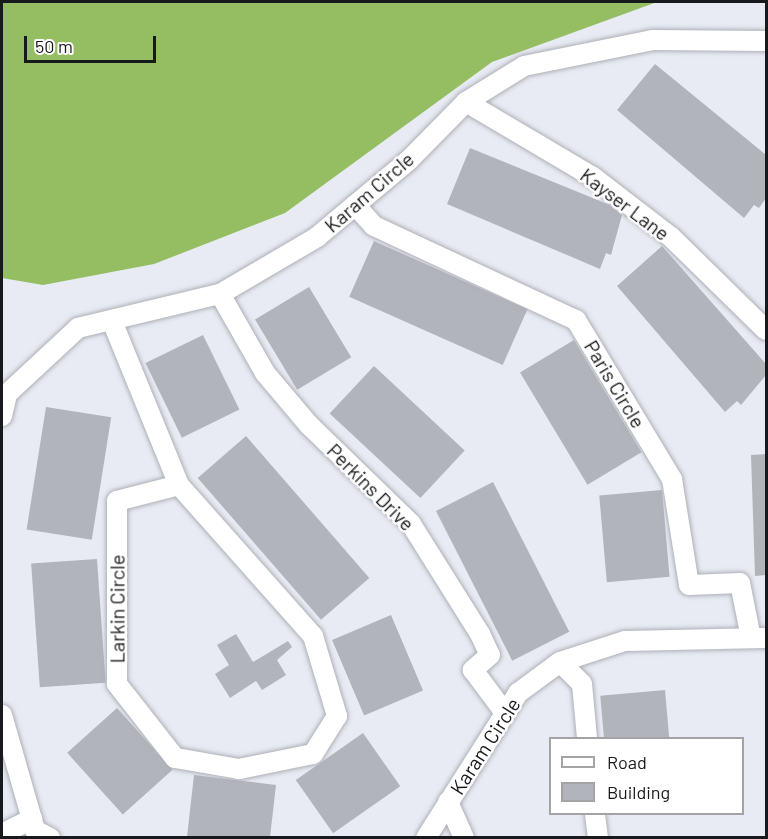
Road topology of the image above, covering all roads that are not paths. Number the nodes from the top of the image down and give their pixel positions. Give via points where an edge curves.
1 (766, 41) edge
2 (466, 102) junction
3 (355, 205) junction
4 (220, 294) junction
5 (112, 321) junction
6 (766, 330) edge
7 (2, 416) edge
8 (179, 485) junction
9 (759, 638) edge
10 (560, 662) junction
11 (505, 713) junction
12 (2, 715) edge
13 (587, 737) edge
14 (448, 802) junction
15 (595, 815) edge
16 (32, 819) junction
17 (2, 834) edge
18 (50, 837) edge
19 (426, 837) edge
20 (464, 837) edge
21 (598, 837) edge

1 - 2 street, Karam Circle via 653,40 524,66
2 - 3 street, Karam Circle
2 - 6 street, Kayser Lane via 593,177 670,237
3 - 4 street, Karam Circle via 317,237
3 - 9 street, Paris Circle via 374,226 576,320 672,479 689,585 740,583
4 - 5 street, Karam Circle
4 - 11 street, Perkins Drive via 265,373 309,425 411,524 480,634 490,655 473,670
5 - 7 street, Karam Circle via 78,328 7,394
5 - 8 street, Larkin Circle
8 - 8 street, Larkin Circle via 313,636 337,716 313,754 239,769 175,758 117,684 117,501
9 - 10 street, Karam Circle via 625,641
10 - 11 street, Karam Circle via 518,693
10 - 13 street via 582,684
11 - 14 street, Karam Circle
12 - 16 street
14 - 19 street, Karam Circle
14 - 20 street
15 - 21 street
16 - 17 street
16 - 18 street via 35,830

